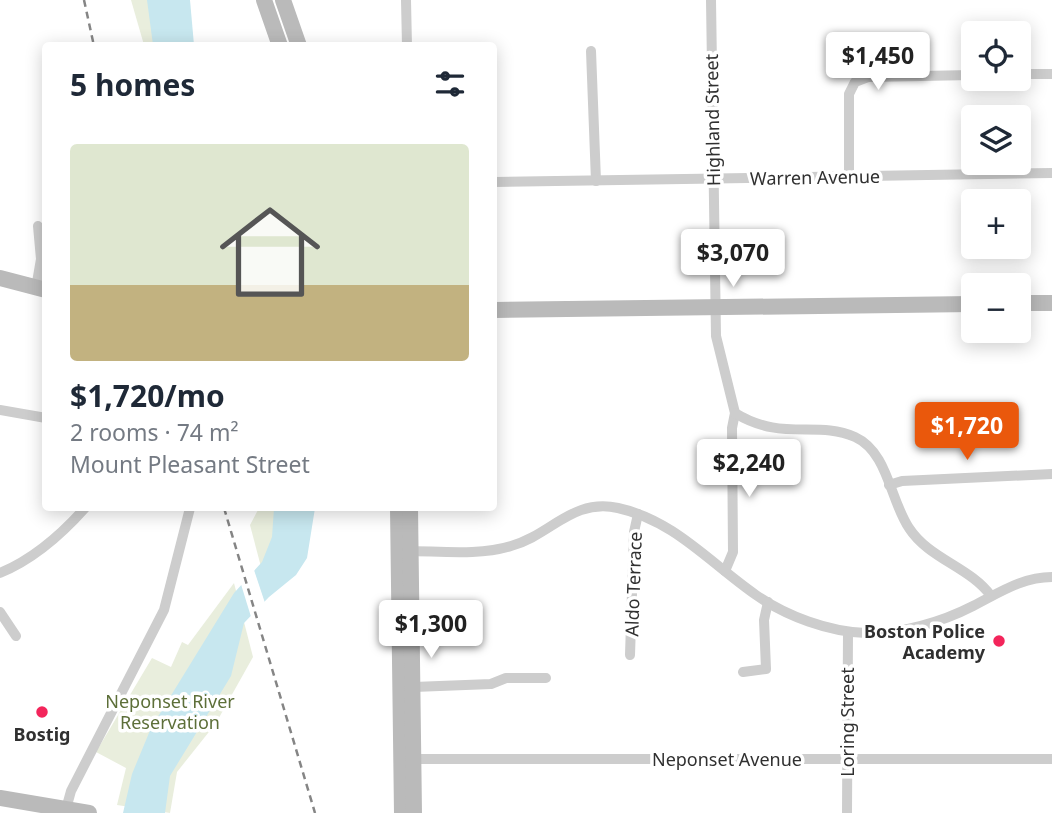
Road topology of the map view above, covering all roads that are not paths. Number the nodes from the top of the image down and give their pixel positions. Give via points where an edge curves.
1 (264, 0) edge
2 (283, 0) edge
3 (406, 0) edge
4 (711, 0) edge
5 (279, 42) edge
6 (298, 42) edge
7 (407, 42) edge
8 (591, 51) dead end
9 (1031, 74) edge
10 (1052, 74) edge
11 (961, 75) edge
12 (1052, 173) edge
13 (849, 176) junction
14 (713, 179) junction
15 (596, 181) junction
16 (497, 182) edge
17 (38, 226) dead end
18 (42, 259) edge
19 (0, 278) edge
20 (41, 289) edge
21 (1031, 303) edge
22 (1052, 303) edge
23 (961, 304) edge
24 (715, 307) junction
25 (497, 310) edge
26 (0, 410) edge
27 (735, 413) junction
28 (42, 417) edge
29 (1052, 474) edge
30 (889, 485) junction
31 (82, 511) edge
32 (189, 511) edge
33 (398, 511) edge
34 (410, 511) edge
35 (638, 514) junction
36 (405, 551) junction
37 (725, 571) junction
38 (0, 573) edge
39 (1052, 577) edge
40 (991, 596) junction
41 (768, 602) junction
42 (0, 612) edge
43 (848, 632) junction
44 (16, 636) dead end
45 (630, 655) dead end
46 (743, 672) dead end
47 (545, 678) dead end
48 (414, 687) junction
49 (408, 759) junction
50 (847, 759) junction
51 (1052, 759) edge
52 (0, 798) edge
53 (66, 809) junction
54 (89, 813) edge
55 (402, 813) edge
56 (414, 813) edge
57 (847, 813) edge

1 - 5 main road
2 - 6 main road
3 - 7 street
4 - 14 street, Highland Street
8 - 15 street
9 - 10 street
11 - 13 street via 868,77 855,82 849,94
12 - 13 street, Warren Avenue
13 - 14 street, Warren Avenue
14 - 15 street, Warren Avenue
14 - 24 street, Highland Street
15 - 16 street, Warren Avenue
17 - 18 street
19 - 20 main road
21 - 22 main road
23 - 24 main road
24 - 25 main road
24 - 27 street, Highland Street via 718,352
26 - 28 street
27 - 30 street via 770,429 853,437 874,452
27 - 37 street, Highland Street via 733,552
29 - 30 street
30 - 40 street via 914,535
31 - 38 street via 37,553
32 - 53 street via 164,610
33 - 36 main road
34 - 36 main road
35 - 36 street via 594,506 571,512 527,540 504,548
35 - 37 street via 673,531
35 - 45 street, Aldo Terrace
36 - 48 main road
36 - 49 main road
37 - 41 street
39 - 40 street via 1023,581
40 - 43 street via 912,628
41 - 43 street
41 - 46 street via 766,669
42 - 44 street
43 - 50 street, Loring Street
47 - 48 street
48 - 49 main road
49 - 50 street, Neponset Avenue
49 - 55 main road
49 - 56 main road
50 - 51 street, Neponset Avenue
50 - 57 street, Loring Street
52 - 53 main road
53 - 54 main road

